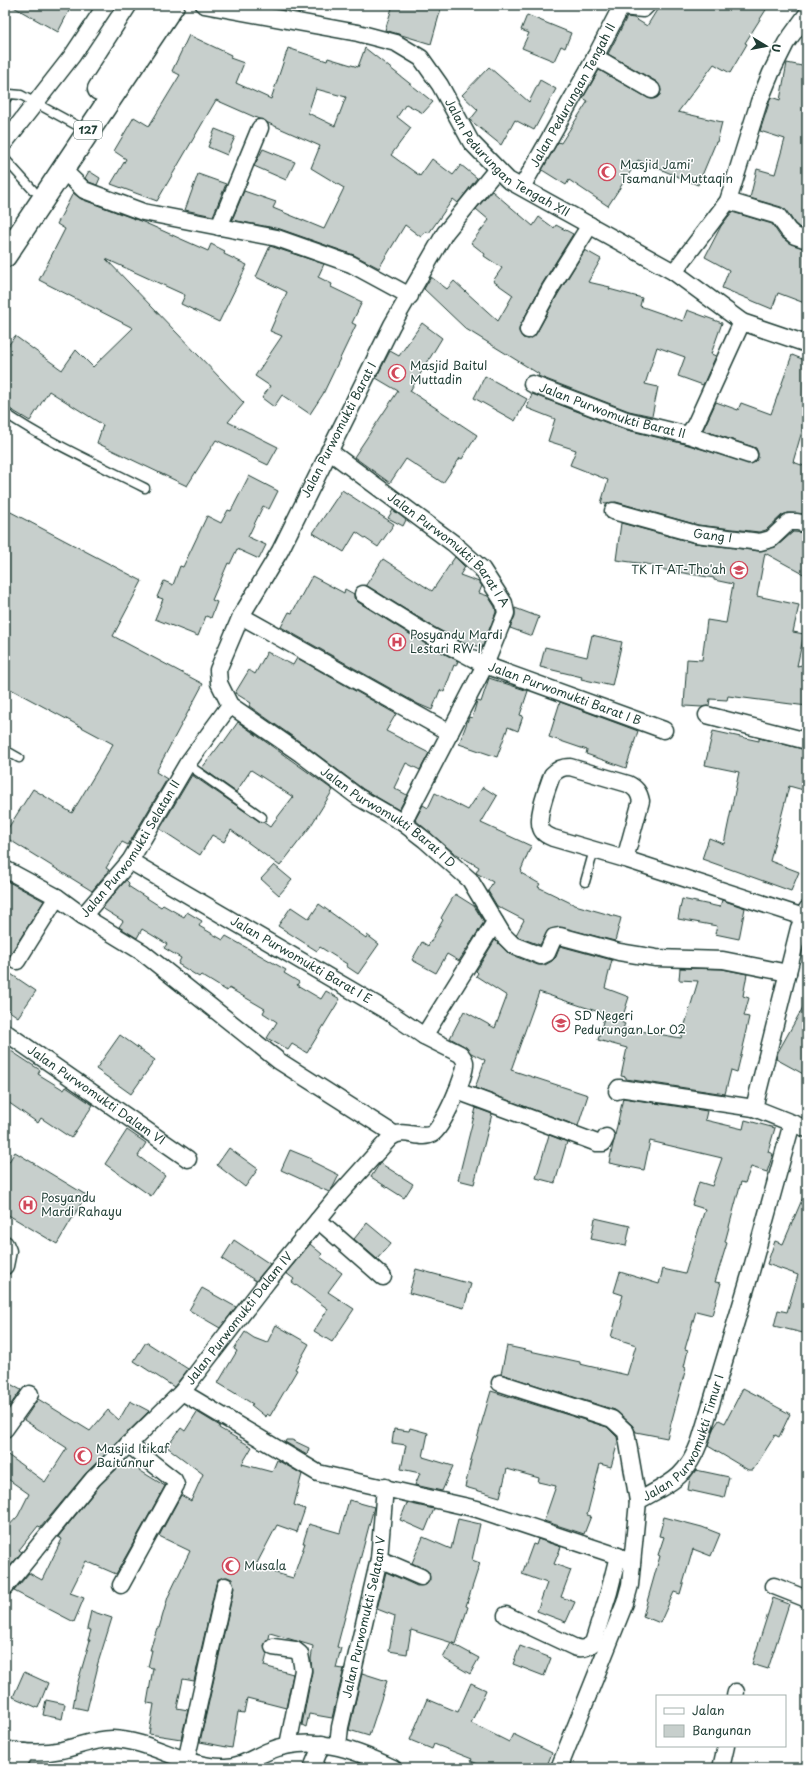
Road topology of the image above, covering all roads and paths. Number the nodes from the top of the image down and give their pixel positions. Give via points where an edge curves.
1 (106, 5) edge
2 (153, 5) edge
3 (173, 5) edge
4 (204, 5) edge
5 (647, 5) edge
6 (807, 14) edge
7 (595, 57) junction
8 (652, 90) dead end
9 (5, 100) edge
10 (37, 103) junction
11 (76, 125) junction
12 (260, 128) dead end
13 (5, 142) edge
14 (5, 159) edge
15 (497, 168) junction
16 (62, 169) junction
17 (522, 187) junction
18 (33, 190) junction
19 (728, 201) junction
20 (590, 225) junction
21 (219, 227) junction
22 (5, 232) edge
23 (807, 240) edge
24 (5, 256) edge
25 (674, 272) junction
26 (410, 296) junction
27 (742, 322) junction
28 (528, 330) dead end
29 (807, 344) edge
30 (532, 384) dead end
31 (5, 413) edge
32 (688, 435) junction
33 (329, 451) junction
34 (749, 455) dead end
35 (145, 488) dead end
36 (613, 511) dead end
37 (807, 524) edge
38 (364, 594) dead end
39 (241, 616) junction
40 (485, 665) junction
41 (230, 705) junction
42 (707, 715) dead end
43 (664, 730) dead end
44 (450, 733) junction
45 (807, 741) edge
46 (5, 750) edge
47 (19, 758) dead end
48 (187, 764) junction
49 (262, 817) dead end
50 (403, 823) junction
51 (594, 850) junction
52 (625, 859) junction
53 (130, 861) junction
54 (5, 869) edge
55 (585, 882) dead end
56 (57, 897) junction
57 (806, 915) edge
58 (83, 916) junction
59 (495, 922) junction
60 (17, 961) dead end
61 (788, 973) junction
62 (5, 1032) edge
63 (424, 1036) junction
64 (457, 1091) junction
65 (617, 1091) dead end
66 (754, 1108) junction
67 (792, 1122) junction
68 (807, 1129) edge
69 (394, 1134) junction
70 (606, 1137) dead end
71 (188, 1159) dead end
72 (318, 1220) junction
73 (5, 1244) edge
74 (5, 1266) edge
75 (383, 1277) dead end
76 (500, 1382) dead end
77 (182, 1392) junction
78 (30, 1394) dead end
79 (5, 1429) edge
80 (128, 1444) junction
81 (385, 1487) junction
82 (638, 1501) junction
83 (379, 1559) junction
84 (625, 1559) junction
85 (421, 1576) dead end
86 (121, 1585) dead end
87 (224, 1586) dead end
88 (774, 1586) dead end
89 (5, 1587) edge
90 (807, 1599) edge
91 (506, 1614) dead end
92 (273, 1647) dead end
93 (322, 1744) junction
94 (288, 1745) junction
95 (338, 1746) junction
96 (726, 1747) edge
97 (5, 1749) edge
98 (25, 1752) junction
99 (186, 1760) junction
100 (15, 1768) edge
101 (312, 1768) edge
102 (393, 1768) edge
103 (559, 1768) edge
104 (721, 1768) edge

1 - 10 street
2 - 11 main road, 127
3 - 16 main road, 127
4 - 15 street, Jalan Pedurungan Tengah XII via 358,33 396,44 421,58 440,85 472,142
5 - 7 street, Jalan Pedurungan Tengah II via 644,9 621,7
6 - 19 street via 786,43 771,73 759,102
7 - 8 street
7 - 17 street, Jalan Pedurungan Tengah II
9 - 10 lane via 10,94 22,94
10 - 11 lane
10 - 13 street
11 - 18 main road, 127
12 - 21 street
14 - 18 lane
15 - 17 street, Jalan Pedurungan Tengah XII via 508,180
15 - 26 street, Jalan Purwomukti Barat I via 445,233
16 - 21 street via 84,190 143,212
16 - 24 main road, 127
17 - 20 street, Jalan Pedurungan Tengah XII
18 - 22 main road, 127
19 - 23 street via 778,216 795,236
19 - 25 street
20 - 25 street, Jalan Pedurungan Tengah XII
20 - 28 street
21 - 26 street via 277,238 351,264
25 - 27 street, Jalan Pedurungan Tengah XII
26 - 33 street, Jalan Purwomukti Barat I via 392,325
27 - 29 street, Jalan Pedurungan Tengah XII
27 - 32 street, Jalan Purwomukti Barat II via 695,425
30 - 32 street, Jalan Purwomukti Barat II via 626,420
31 - 35 lane via 76,454
32 - 34 street
33 - 39 street, Jalan Purwomukti Barat I via 280,551
33 - 40 street, Jalan Purwomukti Barat I A via 453,543 482,569 504,602 506,613
36 - 37 street, Gang I via 696,534 760,542 771,539 788,522
38 - 40 street, Jalan Purwomukti Barat I B via 429,635
39 - 41 street, Jalan Purwomukti Barat I via 218,670 218,683
39 - 44 street
40 - 43 street, Jalan Purwomukti Barat I B
40 - 44 street, Jalan Purwomukti Barat I A
41 - 48 street, Jalan Purwomukti Selatan II
41 - 50 street, Jalan Purwomukti Barat I D via 358,797
42 - 45 street
44 - 50 street, Jalan Purwomukti Barat I A
46 - 47 lane
48 - 49 lane
48 - 53 street, Jalan Purwomukti Selatan II
50 - 59 street, Jalan Purwomukti Barat I D via 470,880
51 - 52 street
51 - 52 street via 553,838 541,829 540,821 552,775 563,767 635,787 640,800
51 - 55 lane
52 - 57 street
53 - 58 street, Jalan Purwomukti Selatan II
53 - 63 street, Jalan Purwomukti Barat I E via 387,1011
54 - 56 street, Jalan Purwomukti Selatan II
56 - 58 street, Jalan Purwomukti Selatan II
56 - 60 street
57 - 61 street via 799,928
58 - 69 street via 142,952 279,1061
59 - 61 street, Jalan Purwomukti Barat I D via 513,945 537,955 545,955 554,937 560,936 619,952 656,958 723,960
59 - 63 street
61 - 66 street
62 - 71 street, Jalan Purwomukti Dalam VI
63 - 64 street, Jalan Purwomukti Barat I E via 460,1054 464,1059 465,1065
64 - 69 street via 441,1123 432,1134
64 - 70 street via 597,1143 603,1143
65 - 66 street via 620,1088
66 - 67 street
67 - 68 street
67 - 82 street, Jalan Purwomukti Timur I via 737,1319 694,1456 677,1479
69 - 72 street, Jalan Purwomukti Dalam IV
72 - 75 street
72 - 77 street, Jalan Purwomukti Dalam IV
73 - 74 street via 8,1251
76 - 82 street via 612,1419 626,1432
77 - 80 street, Jalan Purwomukti Dalam IV
77 - 81 street via 318,1473
78 - 79 street
80 - 86 street via 174,1480 176,1486
80 - 89 street, Jalan Purwomukti Dalam IV via 93,1479
81 - 83 street, Jalan Purwomukti Selatan V
81 - 84 street via 476,1509
82 - 84 street, Jalan Purwomukti Timur I
83 - 85 street
83 - 95 street, Jalan Purwomukti Selatan V via 340,1727
84 - 91 street via 593,1643 589,1647 574,1647
84 - 103 street, Jalan Purwomukti Timur I via 630,1585 625,1603
87 - 99 street
88 - 90 street
92 - 94 street via 295,1650 300,1654 303,1670
93 - 94 street
93 - 95 street
93 - 101 street
94 - 99 street via 231,1767 217,1767
95 - 102 street via 356,1751
96 - 104 street
97 - 98 street
98 - 99 street via 49,1752 112,1739 136,1743
98 - 100 street

